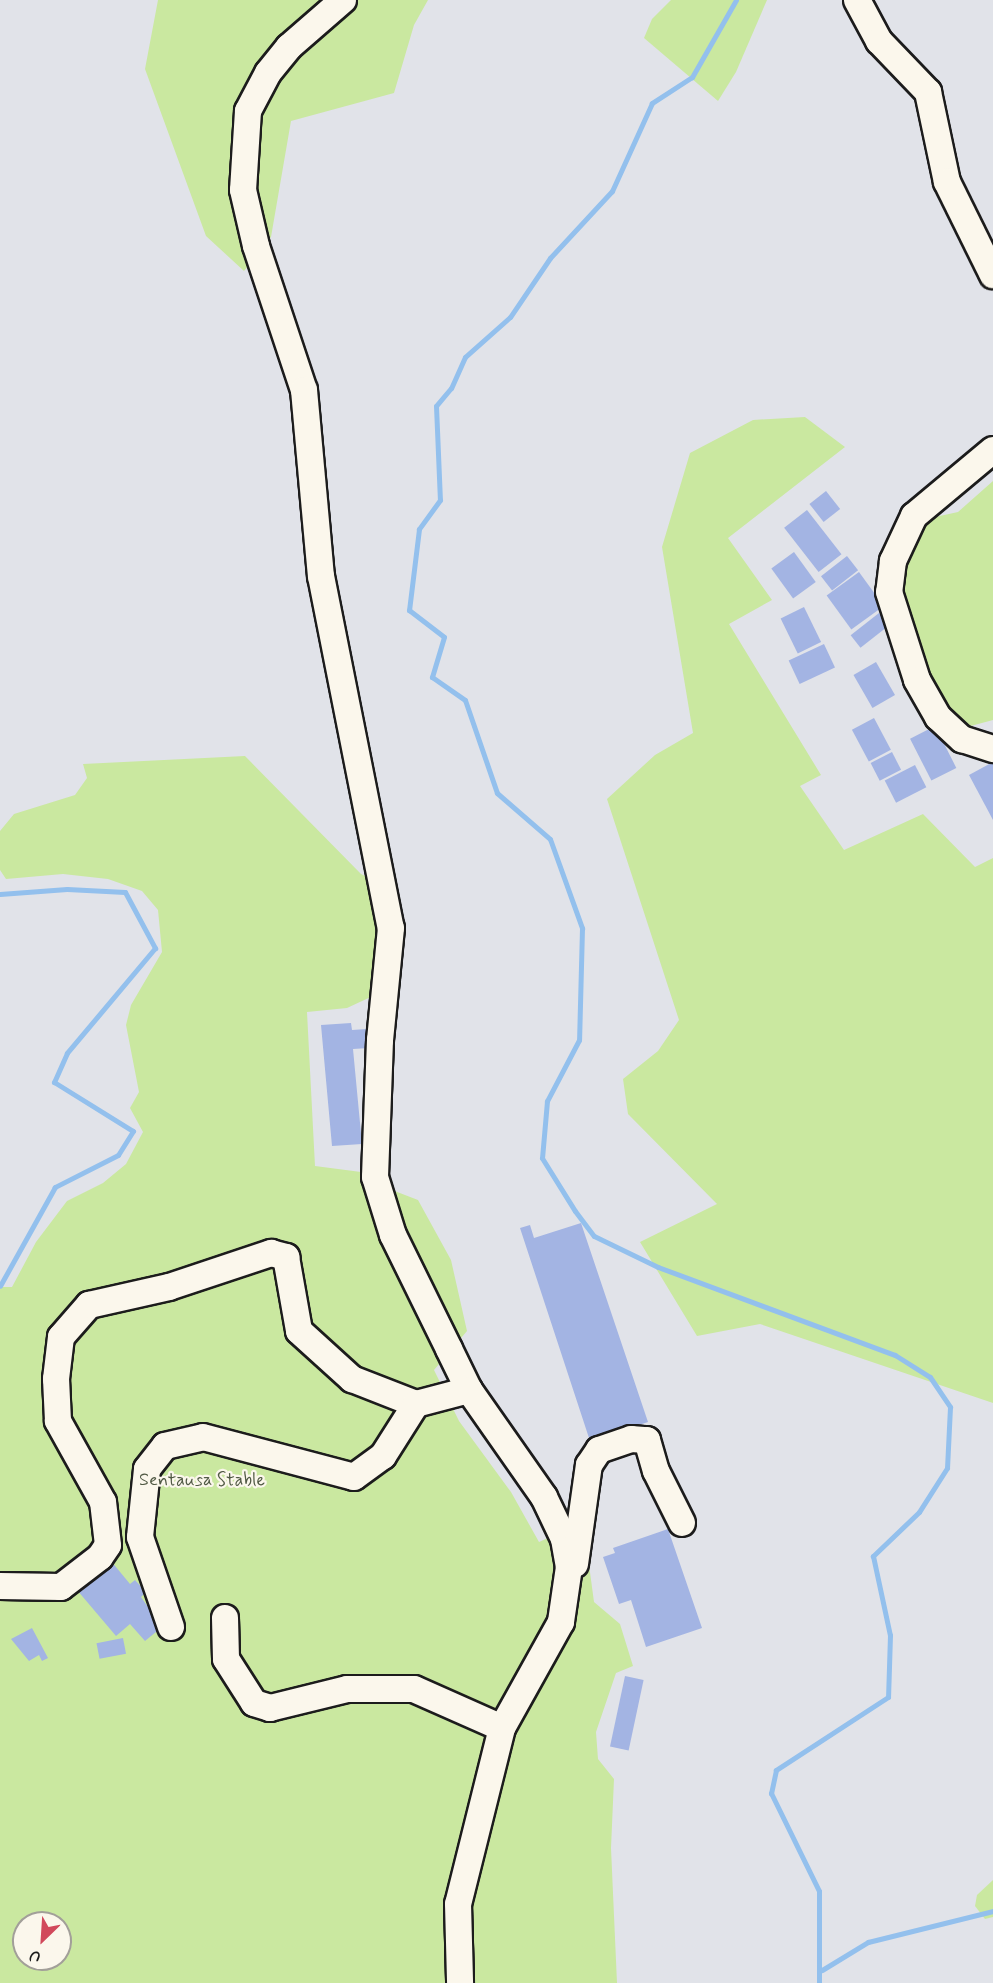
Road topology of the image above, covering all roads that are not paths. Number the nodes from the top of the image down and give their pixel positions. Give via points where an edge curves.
1 (343, 0) edge
2 (857, 0) edge
3 (963, 216) junction
4 (993, 226) edge
5 (993, 275) edge
6 (993, 450) edge
7 (993, 749) edge
8 (469, 1390) junction
9 (416, 1404) junction
10 (682, 1523) dead end
11 (568, 1581) junction
12 (0, 1586) edge
13 (225, 1618) dead end
14 (171, 1628) dead end
15 (502, 1728) junction
16 (460, 1983) edge

1 - 8 street via 289,47 268,73 248,111 243,189 256,246 304,390 321,576 391,928 380,1040 375,1177 393,1235
2 - 3 street via 879,41 928,92 942,165
3 - 4 street
3 - 5 street
6 - 7 street via 914,516 893,561 889,592 917,680 938,717 962,739
8 - 9 street
8 - 11 street via 544,1497 564,1539
9 - 12 street via 352,1379 299,1331 286,1257 271,1253 169,1287 88,1305 61,1337 56,1379 58,1421 104,1503 108,1545 100,1557 62,1587
9 - 14 street via 383,1456 354,1477 203,1437 165,1446 147,1469 140,1537
10 - 11 street via 656,1471 647,1440 631,1439 599,1449 589,1465 575,1565
11 - 15 street via 561,1622
13 - 15 street via 226,1659 254,1703 270,1708 347,1689 414,1689
15 - 16 street via 458,1904 456,1963

